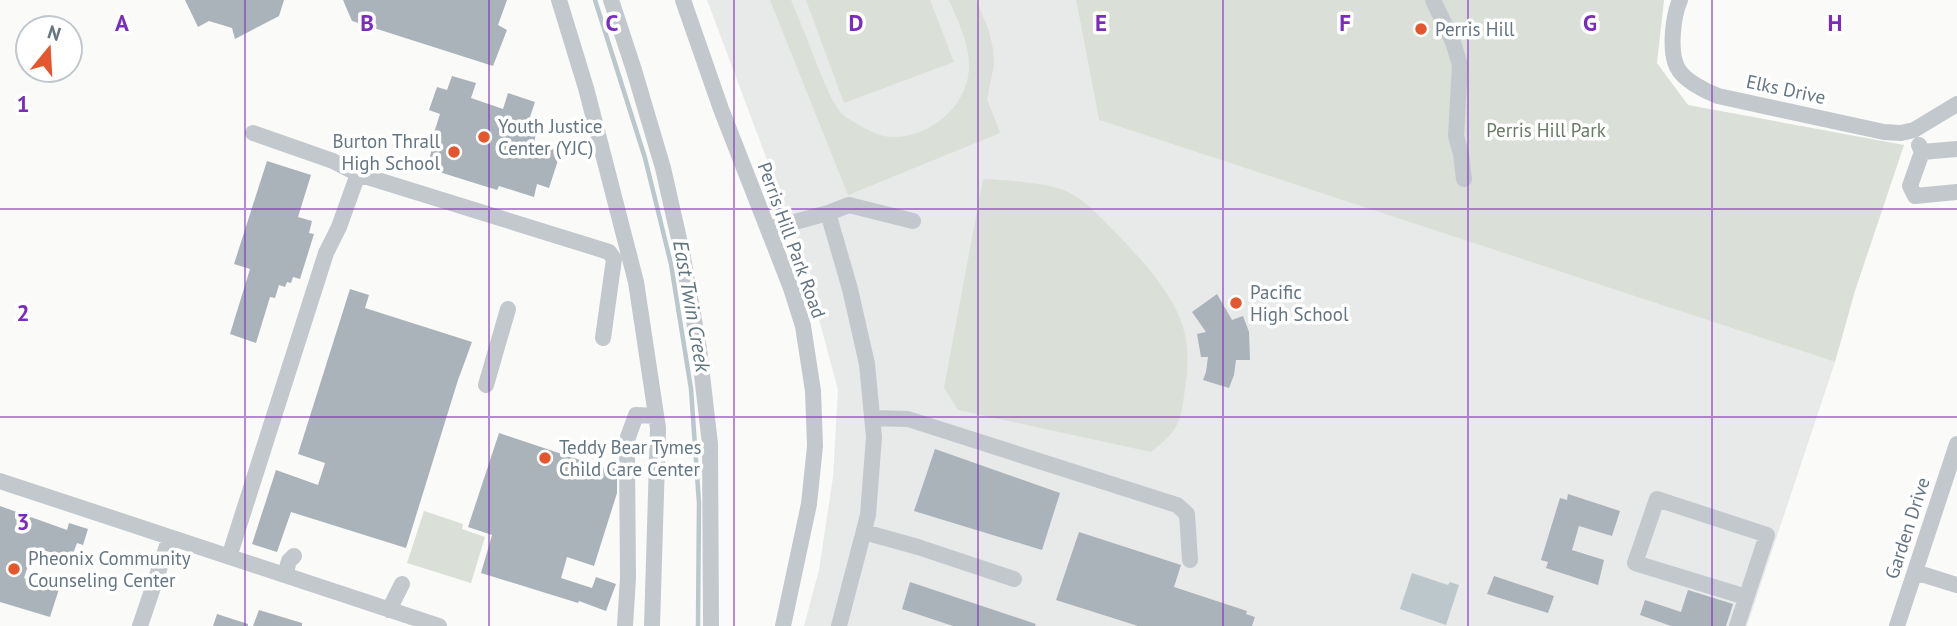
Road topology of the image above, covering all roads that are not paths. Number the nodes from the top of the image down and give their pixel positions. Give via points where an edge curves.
1 (559, 0) edge
2 (611, 0) edge
3 (683, 0) edge
4 (1433, 0) edge
5 (1680, 0) edge
6 (1957, 104) edge
7 (1913, 130) junction
8 (253, 133) dead end
9 (1957, 149) edge
10 (1922, 152) junction
11 (358, 174) junction
12 (1464, 179) dead end
13 (1957, 192) edge
14 (828, 213) junction
15 (914, 220) dead end
16 (768, 229) junction
17 (508, 309) dead end
18 (603, 338) dead end
19 (486, 385) dead end
20 (656, 416) junction
21 (872, 418) junction
22 (1957, 444) edge
23 (0, 481) edge
24 (864, 531) junction
25 (170, 537) junction
26 (294, 556) dead end
27 (229, 557) junction
28 (1189, 560) dead end
29 (654, 568) junction
30 (1915, 572) junction
31 (285, 575) junction
32 (628, 578) junction
33 (1014, 579) dead end
34 (402, 584) dead end
35 (1957, 585) edge
36 (1746, 597) junction
37 (389, 610) junction
38 (140, 626) edge
39 (439, 626) edge
40 (625, 626) edge
41 (652, 626) edge
42 (711, 626) edge
43 (783, 626) edge
44 (839, 626) edge
45 (1737, 626) edge
46 (1897, 626) edge

1 - 20 street via 636,282
2 - 42 street via 663,169 699,349 710,444
3 - 16 street, Perris Hill Park Road
4 - 12 street via 1460,65 1456,136
5 - 7 street, Elks Drive via 1672,42 1677,68 1699,89 1884,132
6 - 7 street, Elks Drive
7 - 10 street
8 - 11 street via 333,160
9 - 10 street
10 - 13 street via 1910,186 1915,196
11 - 18 street via 609,252 614,259
11 - 27 street via 326,253
14 - 15 street via 849,205
14 - 16 street
14 - 21 street via 867,364
16 - 43 street, Perris Hill Park Road via 803,326 813,391 815,446 809,504
17 - 19 street
20 - 29 street
20 - 32 street via 636,415 628,437
21 - 24 street via 871,490
21 - 28 street via 908,419 1177,505 1187,514
22 - 30 street, Garden Drive
23 - 25 street
24 - 33 street
24 - 44 street
25 - 27 street
25 - 38 street
26 - 31 street
27 - 31 street
29 - 32 street
29 - 41 street
30 - 35 street
30 - 46 street, Garden Drive
31 - 37 street
32 - 40 street
34 - 37 street
36 - 36 street via 1767,535 1657,499 1635,563
36 - 45 street
37 - 39 street

